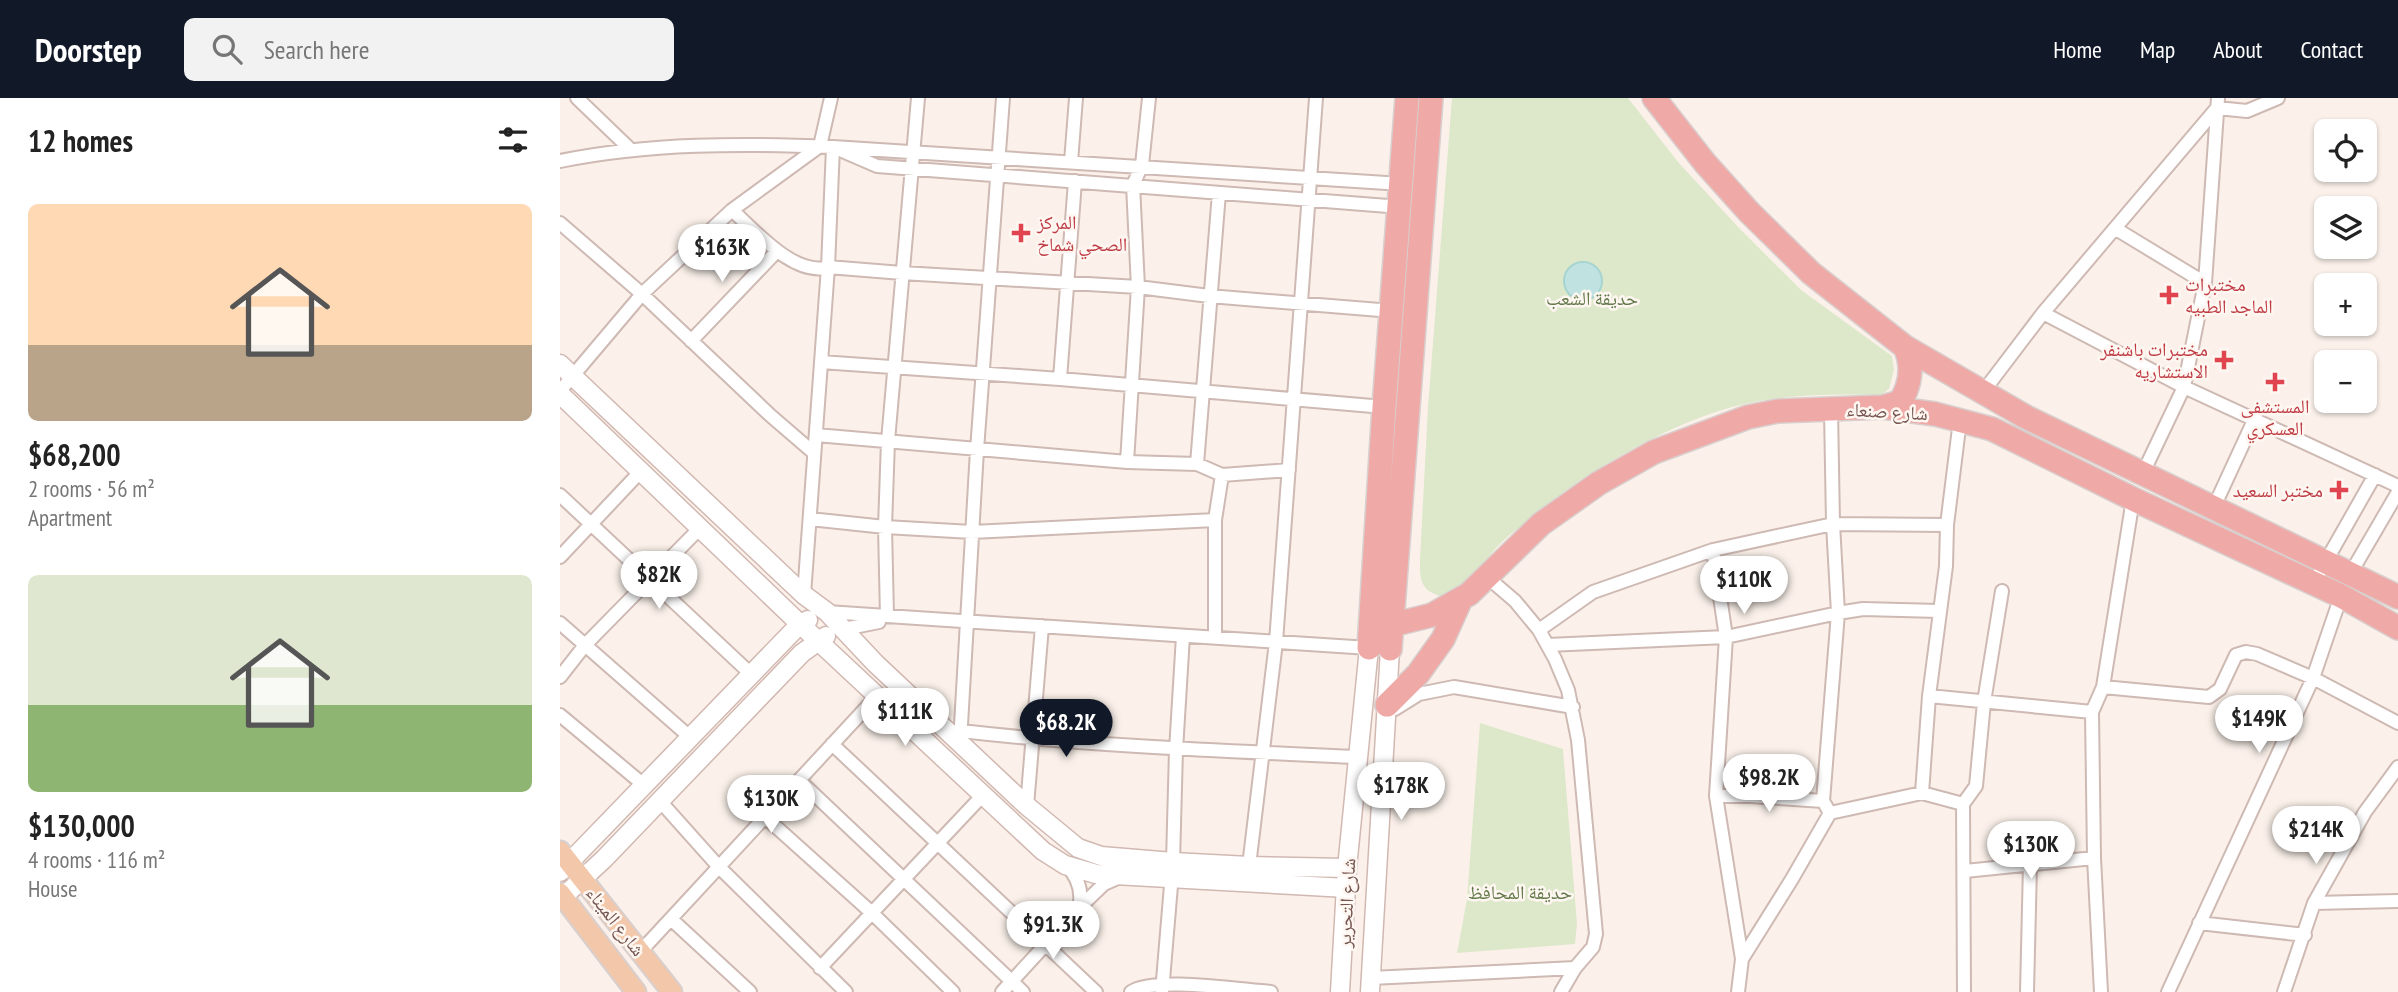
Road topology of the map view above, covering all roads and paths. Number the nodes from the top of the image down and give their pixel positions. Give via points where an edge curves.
1 (831, 98) edge
2 (918, 98) edge
3 (1003, 98) edge
4 (1076, 98) edge
5 (1149, 98) edge
6 (1316, 98) edge
7 (1407, 98) edge
8 (1432, 98) edge
9 (1654, 98) edge
10 (2278, 98) edge
11 (582, 100) edge
12 (2216, 101) edge
13 (827, 146) junction
14 (630, 149) junction
15 (912, 152) junction
16 (998, 157) junction
17 (560, 161) edge
18 (1071, 162) junction
19 (1141, 166) junction
20 (911, 169) junction
21 (997, 175) junction
22 (1310, 177) junction
23 (1075, 181) junction
24 (1133, 186) junction
25 (1219, 193) junction
26 (1401, 195) junction
27 (1309, 200) junction
28 (732, 210) junction
29 (560, 223) edge
30 (2116, 229) junction
31 (777, 251) junction
32 (828, 267) junction
33 (902, 274) junction
34 (989, 279) junction
35 (1068, 283) junction
36 (2205, 283) junction
37 (1138, 287) junction
38 (642, 294) junction
39 (1209, 296) junction
40 (1301, 303) junction
41 (1392, 311) junction
42 (2043, 313) junction
43 (691, 341) junction
44 (1905, 347) junction
45 (821, 362) junction
46 (893, 368) junction
47 (566, 370) edge
48 (982, 375) junction
49 (1060, 379) junction
50 (1131, 386) junction
51 (2184, 387) junction
52 (1204, 391) junction
53 (560, 392) edge
54 (1983, 392) junction
55 (1294, 399) junction
56 (1384, 407) junction
57 (1883, 408) junction
58 (1831, 409) junction
59 (2255, 418) junction
60 (1960, 420) junction
61 (816, 435) junction
62 (888, 441) junction
63 (977, 450) junction
64 (814, 453) junction
65 (1127, 462) junction
66 (1197, 464) junction
67 (1289, 470) junction
68 (641, 471) junction
69 (1222, 475) junction
70 (2142, 475) junction
71 (2375, 475) junction
72 (2398, 486) edge
73 (2398, 492) edge
74 (560, 495) edge
75 (2133, 499) junction
76 (2213, 509) junction
77 (810, 519) junction
78 (1214, 520) junction
79 (590, 524) junction
80 (1833, 524) junction
81 (1947, 525) junction
82 (886, 527) junction
83 (700, 528) junction
84 (973, 531) junction
85 (1713, 550) junction
86 (560, 557) edge
87 (2326, 562) junction
88 (2350, 574) junction
89 (1488, 577) junction
90 (649, 579) junction
91 (2313, 584) junction
92 (2002, 591) dead end
93 (804, 595) junction
94 (2341, 596) junction
95 (2398, 597) edge
96 (1461, 599) junction
97 (1939, 611) junction
98 (827, 612) junction
99 (1838, 613) junction
100 (887, 616) junction
101 (907, 618) junction
102 (967, 622) junction
103 (560, 623) edge
104 (800, 624) junction
105 (1392, 625) junction
106 (1042, 626) junction
107 (2398, 628) edge
108 (844, 629) junction
109 (1539, 630) junction
110 (1183, 636) junction
111 (1726, 637) junction
112 (1214, 638) junction
113 (818, 640) junction
114 (1276, 642) junction
115 (585, 645) junction
116 (1548, 645) junction
117 (1380, 649) junction
118 (752, 675) junction
119 (560, 677) edge
120 (2313, 678) junction
121 (2104, 687) junction
122 (877, 696) junction
123 (1929, 696) junction
124 (1984, 702) junction
125 (1573, 706) junction
126 (1387, 711) junction
127 (2092, 712) junction
128 (560, 715) edge
129 (2398, 723) edge
130 (960, 736) junction
131 (691, 738) junction
132 (1033, 739) junction
133 (832, 744) junction
134 (1176, 750) junction
135 (1263, 753) junction
136 (1357, 757) junction
137 (2398, 766) edge
138 (799, 780) junction
139 (645, 786) junction
140 (1922, 793) junction
141 (983, 795) junction
142 (1716, 796) junction
143 (660, 801) junction
144 (1964, 804) junction
145 (1027, 806) junction
146 (1826, 807) junction
147 (765, 817) junction
148 (937, 843) junction
149 (2094, 858) junction
150 (564, 862) edge
151 (1065, 864) junction
152 (2030, 864) junction
153 (1250, 866) junction
154 (719, 867) junction
155 (1347, 868) junction
156 (1173, 871) junction
157 (1965, 871) junction
158 (1122, 876) junction
159 (902, 878) junction
160 (584, 880) junction
161 (1347, 888) junction
162 (561, 895) edge
163 (2398, 901) edge
164 (2314, 903) junction
165 (1079, 908) junction
166 (872, 913) junction
167 (671, 919) junction
168 (2199, 923) junction
169 (2305, 935) junction
170 (1045, 944) junction
171 (1344, 947) junction
172 (1373, 949) junction
173 (640, 952) junction
174 (1742, 959) junction
175 (820, 968) junction
176 (1575, 968) junction
177 (1011, 981) junction
178 (1371, 986) edge
179 (1163, 988) edge
180 (1341, 989) edge
181 (1242, 991) edge
182 (636, 992) edge
183 (671, 992) edge
184 (750, 992) edge
185 (846, 992) edge
186 (953, 992) edge
187 (1002, 992) edge
188 (1023, 992) edge
189 (1096, 992) edge
190 (1131, 992) edge
191 (1270, 992) edge
192 (1561, 992) edge
193 (1738, 992) edge
194 (1964, 992) edge
195 (2027, 992) edge
196 (2102, 992) edge
197 (2168, 992) edge
198 (2284, 992) edge

1 - 13 street
2 - 15 street
3 - 16 street
4 - 18 street
5 - 19 street
6 - 22 street
7 - 26 highway
8 - 105 highway
9 - 44 highway via 1748,212 1811,273
10 - 12 street via 2247,111
11 - 14 street
12 - 30 street
12 - 36 street
13 - 14 street
13 - 15 street
13 - 20 street via 877,166
13 - 28 street
13 - 32 street
14 - 17 street
15 - 16 street
15 - 20 street
16 - 18 street
16 - 21 street
18 - 19 street
19 - 22 street
19 - 24 street
20 - 21 street
20 - 33 street
21 - 23 street
21 - 34 street
22 - 26 street
22 - 27 street
23 - 24 street
23 - 35 street
24 - 25 street
24 - 37 street
25 - 27 street
25 - 39 street
26 - 27 street
26 - 41 highway
27 - 40 street
28 - 31 street
28 - 38 street
29 - 38 street
30 - 36 street
30 - 42 street
31 - 32 street via 804,267
31 - 43 street
32 - 33 street
32 - 45 street
33 - 34 street
33 - 46 street
34 - 35 street
34 - 48 street
35 - 37 street
35 - 49 street
36 - 51 street
37 - 39 street
37 - 50 street
38 - 43 street
38 - 47 street
39 - 40 street
39 - 52 street
40 - 41 street
40 - 55 street
41 - 56 highway
42 - 51 street
42 - 54 street
43 - 64 street
44 - 54 highway
44 - 57 highway via 1910,367 1906,393 1900,402
45 - 46 street
45 - 61 street
46 - 48 street
46 - 62 street
47 - 53 street
47 - 93 main road
48 - 49 street
48 - 63 street
49 - 50 street
50 - 52 street
50 - 65 street
51 - 59 street
51 - 70 street
52 - 55 street
52 - 66 street
53 - 68 main road
54 - 70 highway
55 - 56 street
55 - 67 street
56 - 117 highway
57 - 58 highway, شارع صنعاء
57 - 60 highway, شارع صنعاء
58 - 80 street
58 - 89 highway, شارع صنعاء via 1748,416 1654,452 1541,524
59 - 71 street
59 - 76 street
60 - 75 highway, شارع صنعاء via 1992,429
60 - 81 street
61 - 62 street
61 - 64 street
62 - 63 street
62 - 82 street
63 - 65 street
63 - 84 street
64 - 77 street
65 - 66 street
66 - 69 street
67 - 69 street
67 - 114 street
68 - 79 street
68 - 83 main road
69 - 78 street
70 - 76 highway
71 - 72 street
71 - 87 street
73 - 88 street
74 - 79 street
75 - 91 highway, شارع صنعاء
75 - 121 street
76 - 87 highway
77 - 82 street
77 - 93 street
78 - 84 street
78 - 112 street
79 - 86 street
79 - 90 street
80 - 81 street
80 - 85 street
80 - 99 street
81 - 97 street
82 - 84 street
82 - 100 street
83 - 90 street
83 - 104 main road
84 - 102 street
85 - 109 street via 1593,592
85 - 111 street
87 - 88 highway
87 - 91 street
88 - 94 street
88 - 95 highway
89 - 96 highway, شارع صنعاء
89 - 109 street
90 - 115 street
90 - 118 street
91 - 94 highway, شارع صنعاء
92 - 124 street
93 - 98 main road
94 - 107 highway, شارع صنعاء
94 - 120 street
96 - 105 highway, شارع صنعاء via 1432,615
96 - 126 highway via 1443,639
97 - 99 street
97 - 123 street
98 - 100 street
98 - 104 main road
98 - 108 main road
99 - 111 street
99 - 146 street
100 - 101 street
101 - 102 street
101 - 108 street
102 - 106 street
102 - 130 street
103 - 115 street
104 - 113 main road
104 - 118 main road
105 - 117 highway
106 - 110 street
106 - 132 street
108 - 113 main road
108 - 130 main road via 875,663
109 - 116 street
110 - 112 street
110 - 134 street
111 - 116 street
111 - 142 street
112 - 114 street
113 - 122 main road
113 - 143 main road
114 - 117 street
114 - 135 street
115 - 119 street
115 - 131 street
116 - 125 street
117 - 126 main road, شارع التحرير
117 - 136 main road, شارع التحرير
118 - 131 main road
120 - 121 street via 2246,652 2236,655 2220,689 2209,697
120 - 129 street
120 - 168 street
121 - 127 street
122 - 133 street
122 - 141 main road
123 - 124 street
123 - 140 street
124 - 127 street
124 - 144 street via 1976,786
125 - 126 street via 1454,687 1419,694
125 - 176 street via 1596,934 1593,947
126 - 172 main road, شارع التحرير
127 - 149 street
128 - 139 street
130 - 132 street
130 - 145 main road
131 - 139 main road
132 - 134 street
132 - 145 street
133 - 138 street
133 - 148 street
134 - 135 street
134 - 156 street
135 - 136 street
135 - 153 street
136 - 155 main road, شارع التحرير
137 - 164 street via 2365,812
138 - 147 street
138 - 159 street
139 - 150 main road
140 - 144 street
140 - 146 street
141 - 148 street
141 - 151 main road via 1043,851
142 - 146 street
142 - 174 street
143 - 154 street
143 - 160 main road
144 - 157 street
145 - 156 main road via 1078,848
146 - 174 street via 1792,879
147 - 154 street
147 - 166 street
148 - 159 street
148 - 170 street
149 - 152 street
149 - 196 street
150 - 160 main road, شارع الميناء
151 - 158 main road
151 - 165 street via 1080,887
152 - 157 street
152 - 195 street
153 - 155 main road
153 - 156 main road
154 - 167 street
154 - 175 street
155 - 161 main road, شارع التحرير
156 - 158 main road
156 - 161 main road
156 - 179 street
157 - 194 street
158 - 165 street via 1104,884
159 - 166 street
159 - 177 street
160 - 162 main road
160 - 173 main road, شارع الميناء
161 - 171 main road, شارع التحرير
162 - 182 main road
163 - 164 street
164 - 169 street
165 - 170 street
166 - 175 street
166 - 186 street
167 - 173 street
167 - 184 street
168 - 169 street
168 - 197 street
169 - 198 street
170 - 177 street
170 - 189 street
171 - 172 main road via 1358,955
171 - 180 main road, شارع التحرير
172 - 178 main road, شارع التحرير
173 - 183 main road, شارع الميناء
174 - 193 street
175 - 185 street
176 - 178 street
176 - 192 street
177 - 187 street
177 - 188 street
178 - 180 main road via 1354,981
179 - 181 street
179 - 190 street via 1139,987
181 - 191 street

